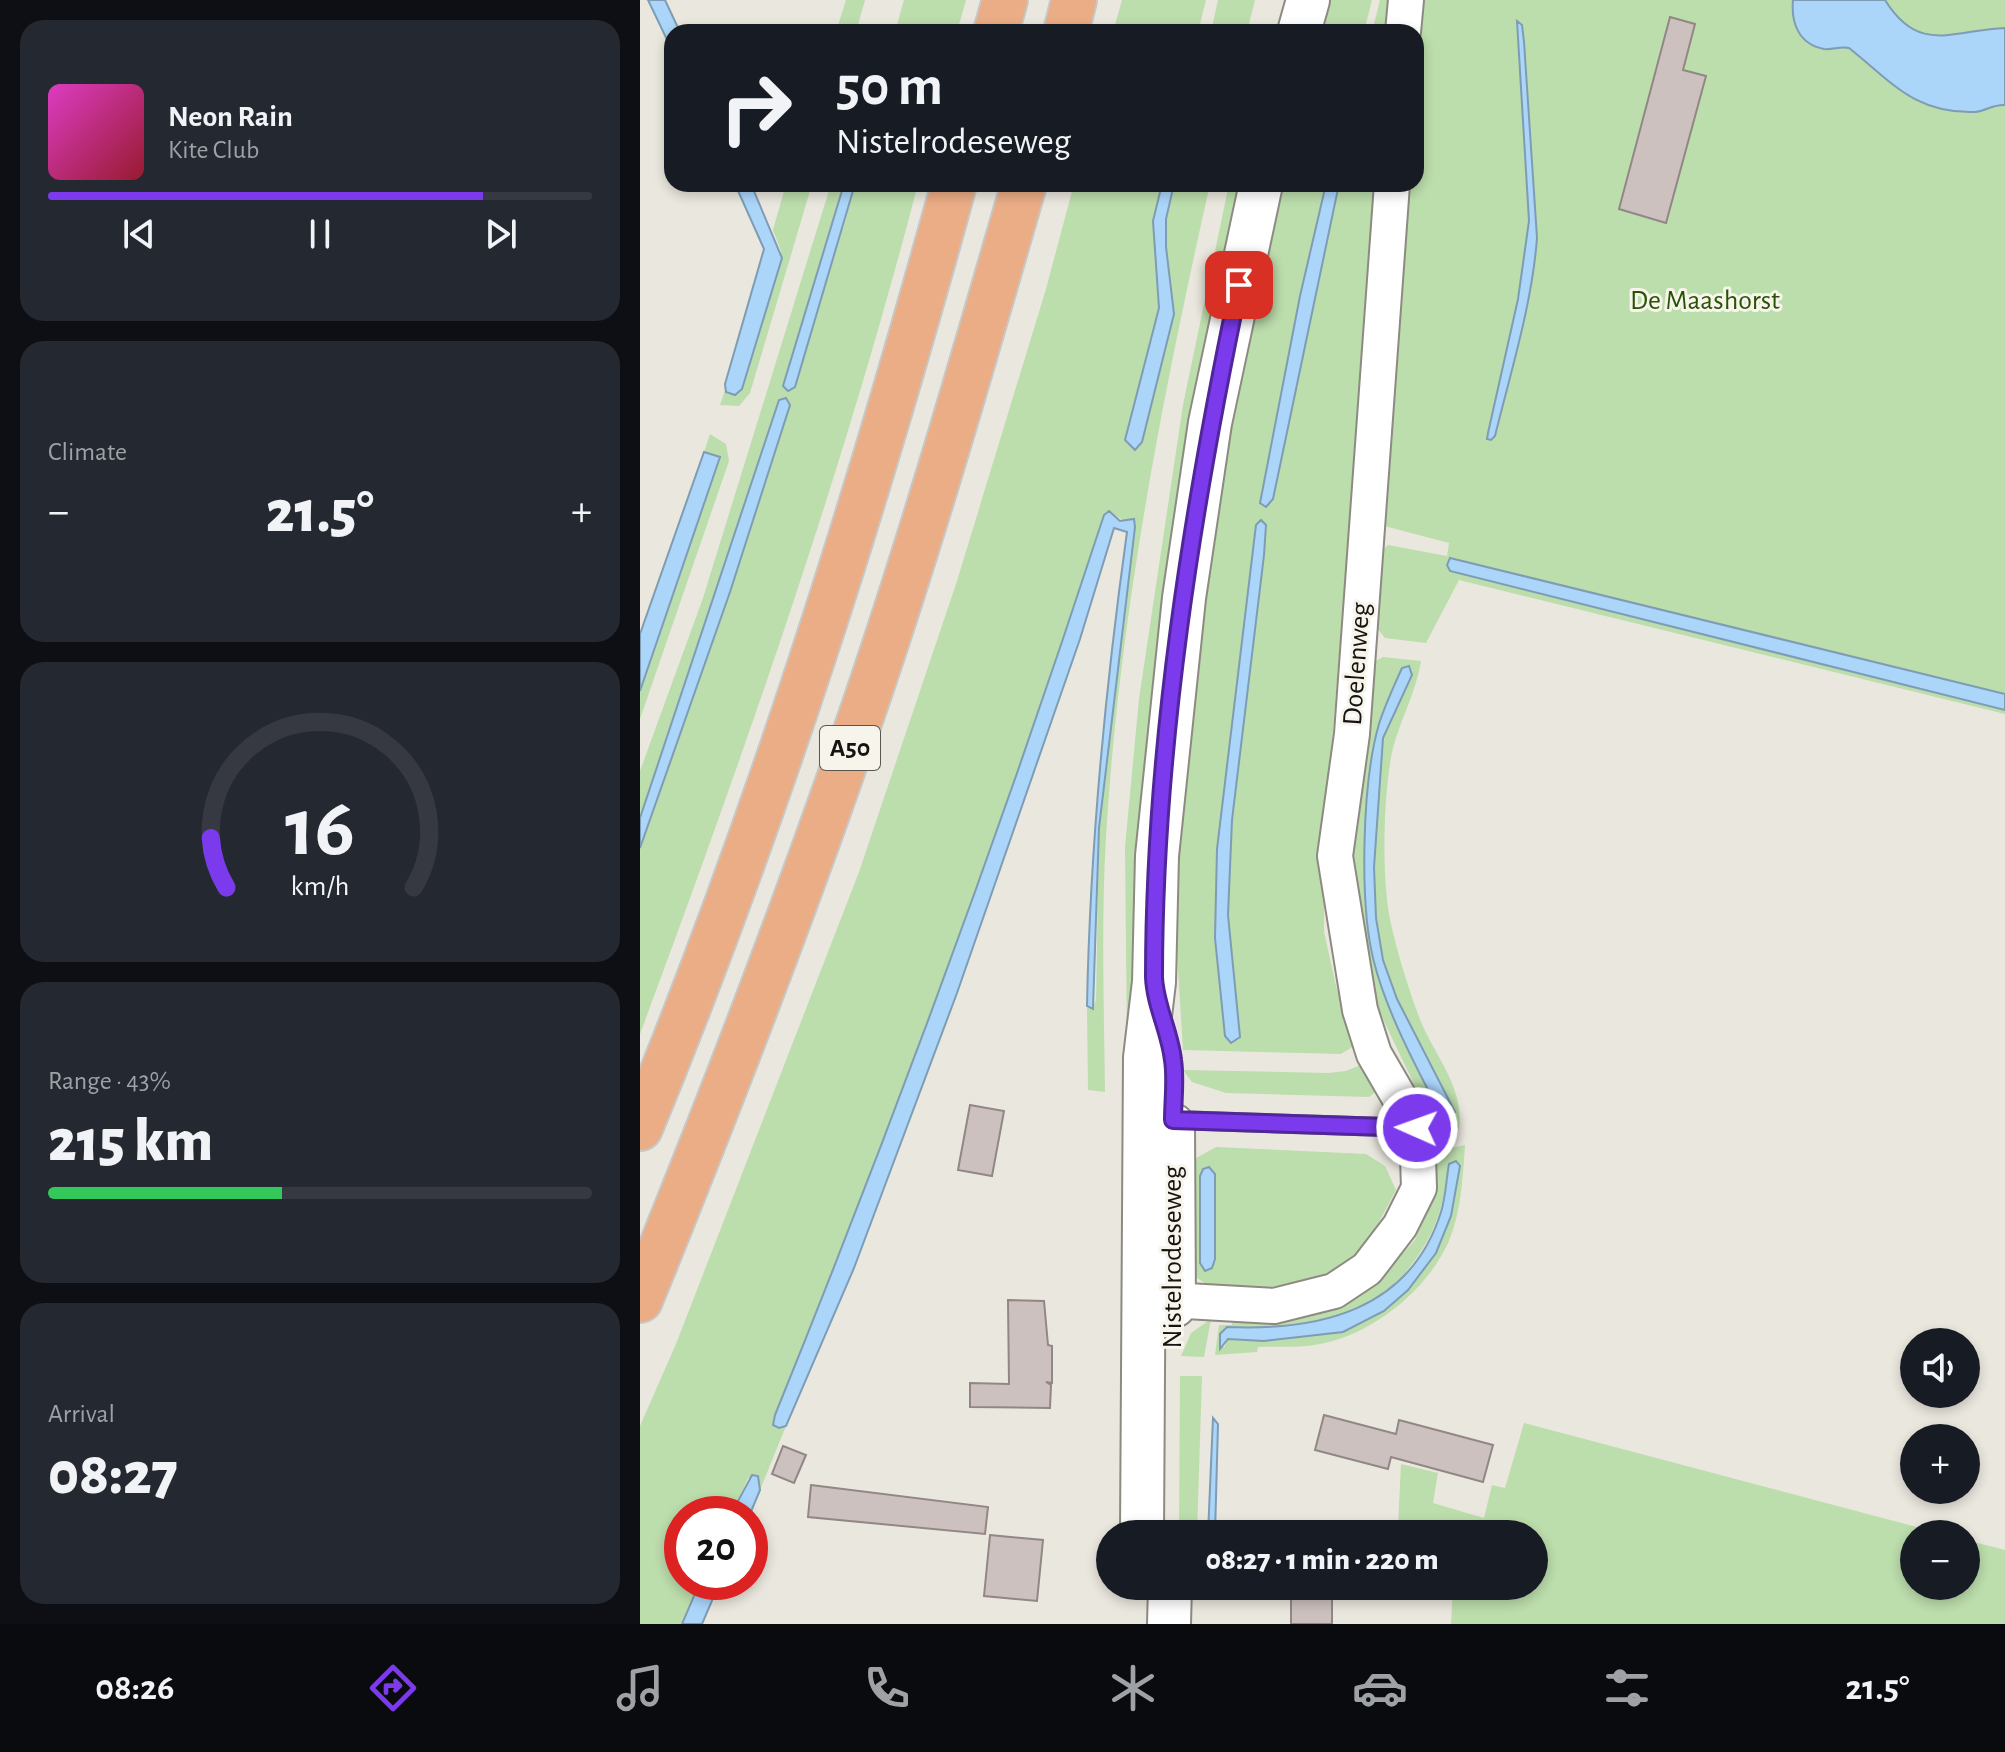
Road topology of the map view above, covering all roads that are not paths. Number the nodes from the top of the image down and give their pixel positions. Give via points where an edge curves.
1 (1005, 0) edge
2 (1074, 0) edge
3 (1308, 0) edge
4 (1406, 0) edge
5 (998, 24) edge
6 (1068, 24) edge
7 (1301, 24) edge
8 (1404, 24) edge
9 (952, 192) edge
10 (1022, 192) edge
11 (1259, 192) edge
12 (1391, 192) edge
13 (1159, 1120) junction
14 (640, 1128) edge
15 (1417, 1128) junction
16 (640, 1300) edge
17 (1159, 1300) junction
18 (1143, 1520) edge
19 (1169, 1520) edge
20 (1141, 1600) edge
21 (1170, 1600) edge
22 (1141, 1624) edge
23 (1169, 1624) edge

1 - 5 highway
2 - 6 highway
3 - 7 street
4 - 8 street
9 - 14 highway, A50 via 830,614 748,850
10 - 16 highway, A50 via 856,734
11 - 13 street, Nistelrodeseweg via 1210,423 1184,598 1157,856 1154,982 1145,1058
12 - 15 street, Doelenweg via 1352,734 1335,856 1360,1010 1374,1054
13 - 15 lane
13 - 17 street, Nistelrodeseweg via 1143,1199
15 - 17 street, Doelenweg via 1419,1188 1400,1226 1367,1269 1334,1291 1274,1306
17 - 18 street, Nistelrodeseweg
17 - 19 street, Nistelrodeseweg
20 - 22 street
21 - 23 street

